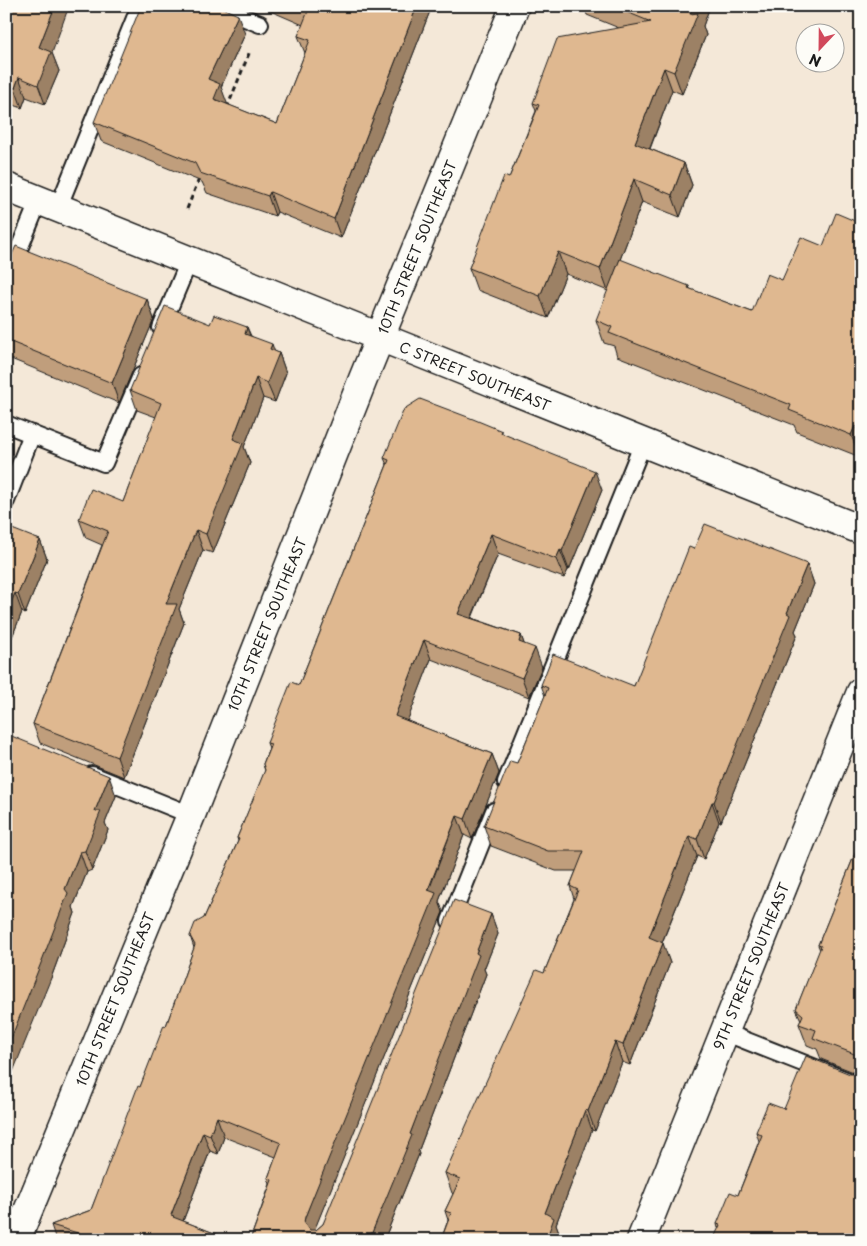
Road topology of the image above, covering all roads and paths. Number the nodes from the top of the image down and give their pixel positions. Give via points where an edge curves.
1 (140, 6) edge
2 (216, 6) edge
3 (515, 6) edge
4 (260, 24) joint
5 (224, 116) edge
6 (202, 172) edge
7 (6, 187) edge
8 (48, 204) junction
9 (187, 209) dead end
10 (189, 261) junction
11 (6, 281) edge
12 (380, 338) junction
13 (153, 346) edge
14 (146, 364) edge
15 (6, 424) edge
16 (32, 434) junction
17 (643, 443) junction
18 (6, 501) edge
19 (861, 530) edge
20 (861, 692) edge
21 (76, 768) edge
22 (191, 815) junction
23 (444, 936) edge
24 (724, 1032) junction
25 (861, 1086) edge
26 (16, 1240) edge
27 (641, 1240) edge

1 - 8 lane
2 - 4 lane
3 - 12 street, 10TH STREET SOUTHEAST
4 - 5 path
6 - 9 path
7 - 8 street, C STREET SOUTHEAST
8 - 10 street, C STREET SOUTHEAST
8 - 11 lane
10 - 12 street, C STREET SOUTHEAST
10 - 13 lane
12 - 17 street, C STREET SOUTHEAST
12 - 22 street, 10TH STREET SOUTHEAST
14 - 16 lane via 104,463
15 - 16 lane
16 - 18 lane
17 - 19 street, C STREET SOUTHEAST
17 - 23 lane
20 - 24 street, 9TH STREET SOUTHEAST
21 - 22 lane
22 - 26 street, 10TH STREET SOUTHEAST
24 - 25 lane
24 - 27 street, 9TH STREET SOUTHEAST

